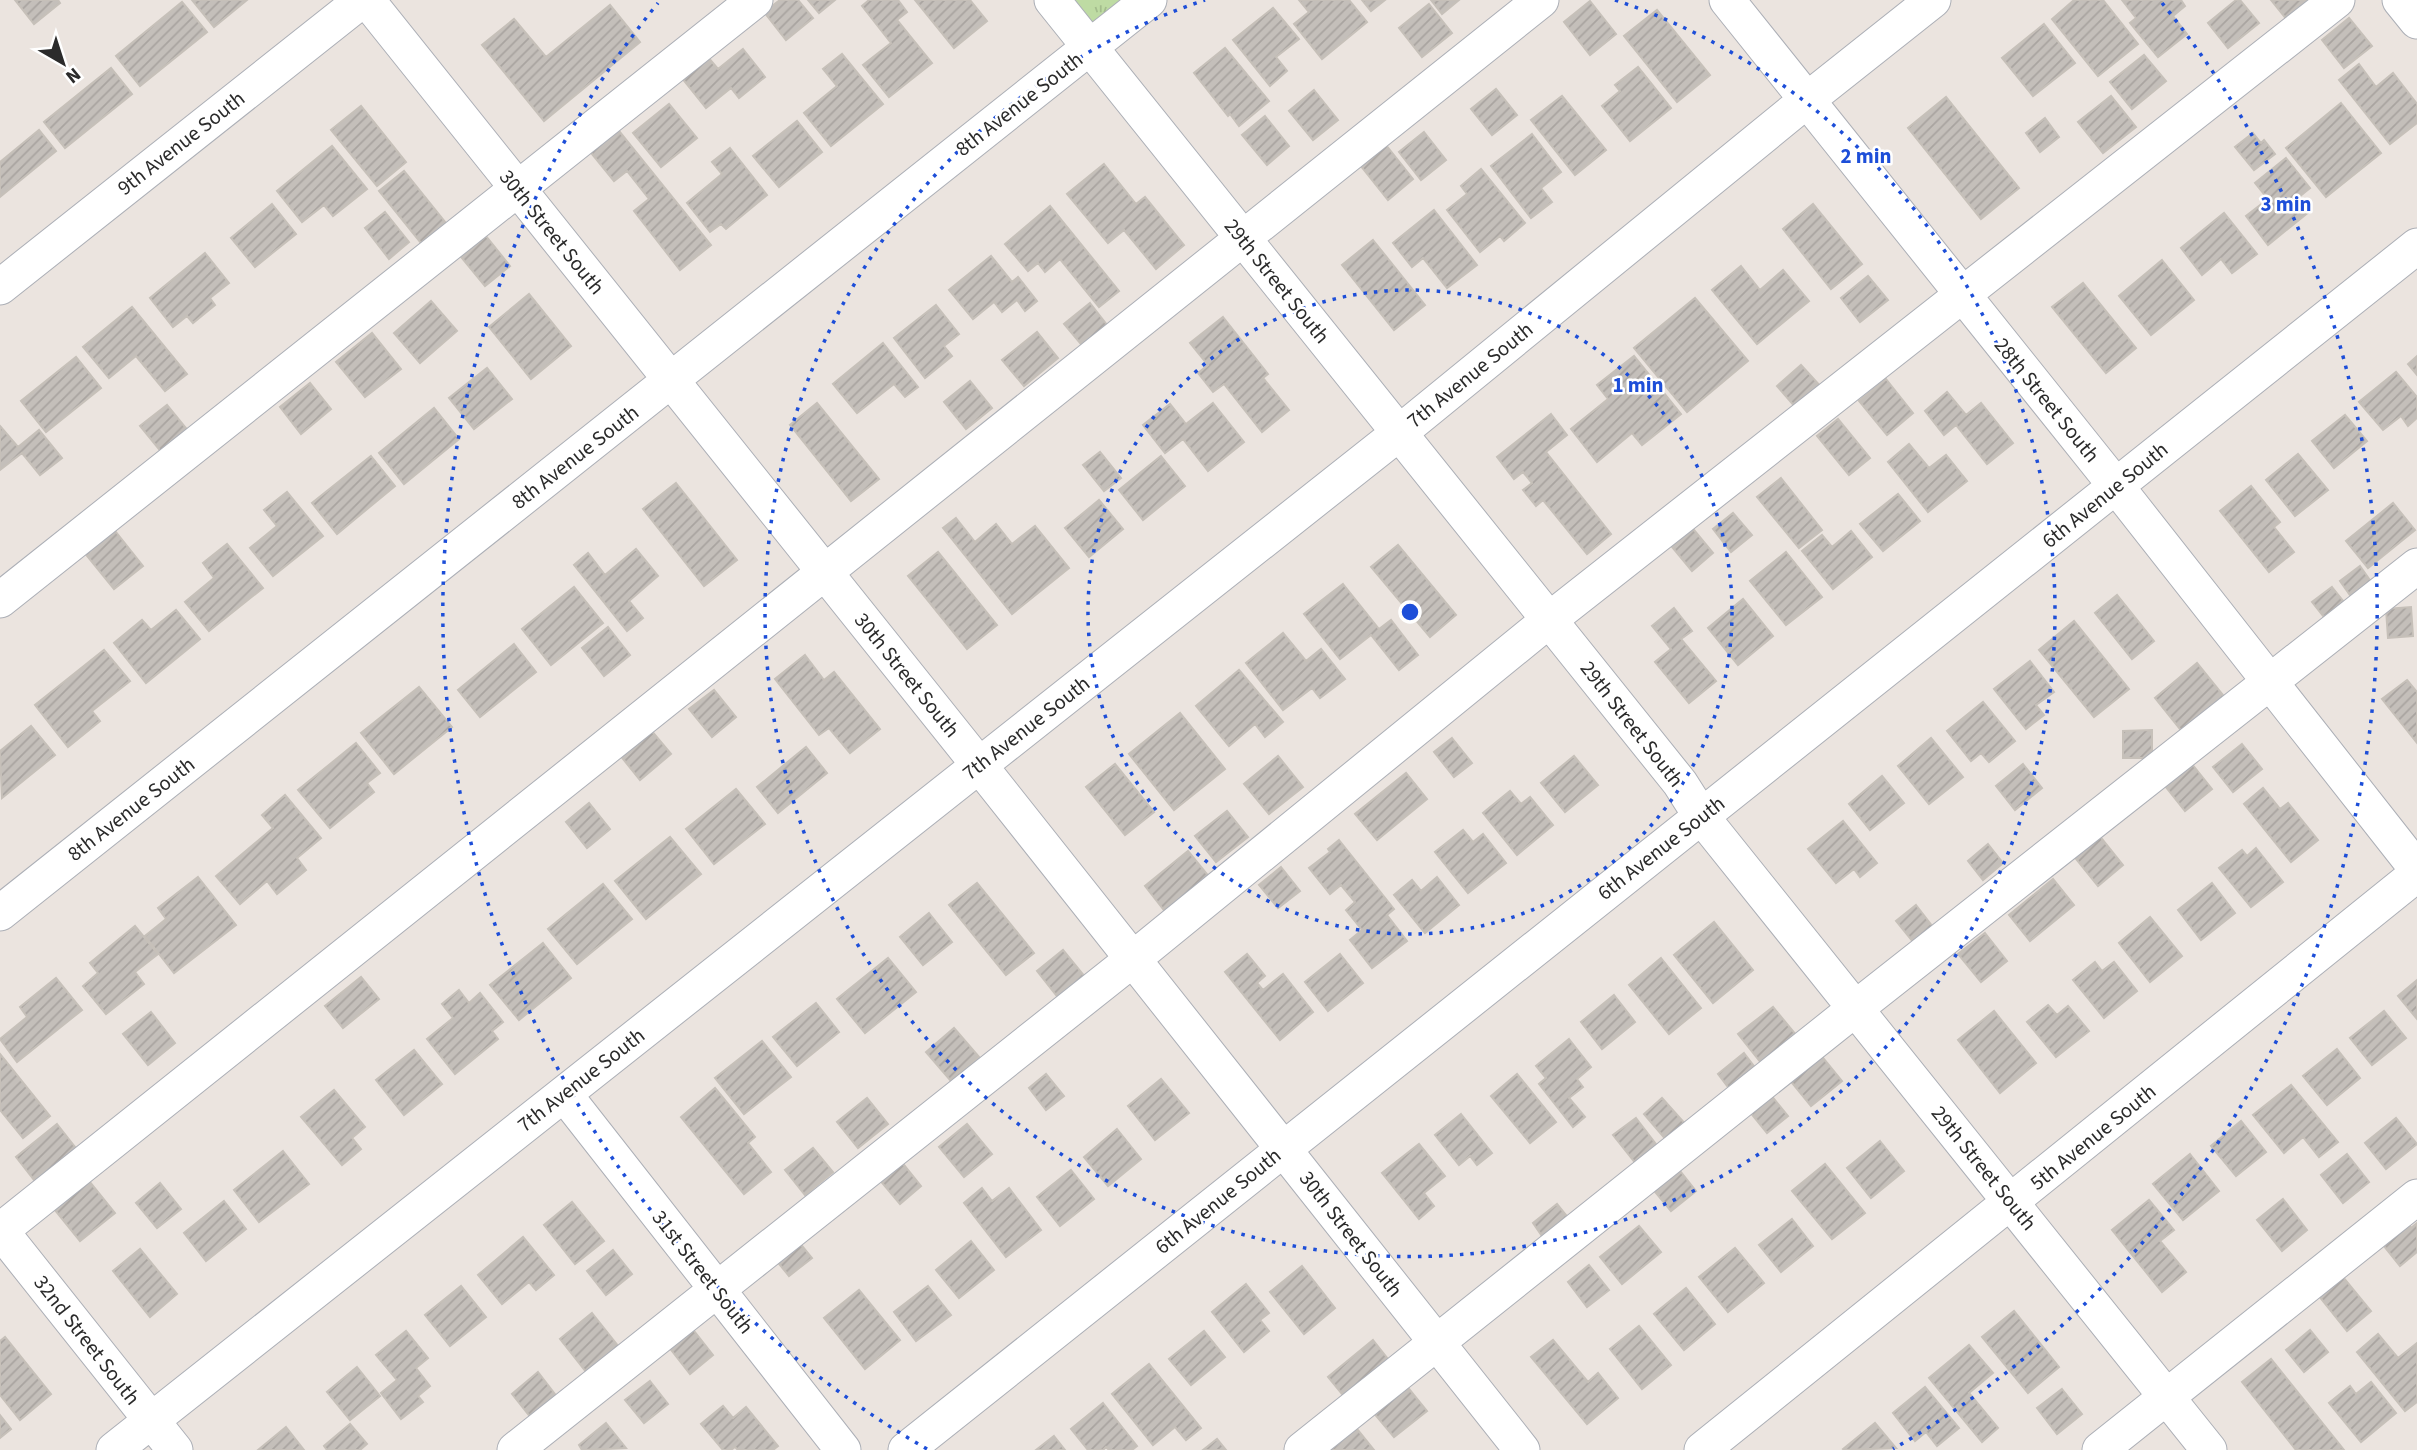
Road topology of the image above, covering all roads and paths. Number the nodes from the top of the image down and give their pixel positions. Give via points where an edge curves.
1 (365, 0) edge
2 (755, 0) edge
3 (1052, 0) edge
4 (1149, 0) edge
5 (1541, 0) edge
6 (1727, 0) edge
7 (1933, 0) edge
8 (2337, 0) edge
9 (2400, 0) edge
10 (2417, 21) edge
11 (1090, 47) junction
12 (1807, 100) junction
13 (517, 188) junction
14 (1242, 238) junction
15 (2417, 246) edge
16 (0, 287) edge
17 (1962, 294) junction
18 (670, 381) junction
19 (1399, 433) junction
20 (2116, 486) junction
21 (2417, 566) edge
22 (824, 573) junction
23 (0, 600) edge
24 (1549, 620) junction
25 (2270, 682) junction
26 (979, 765) junction
27 (1701, 816) junction
28 (2417, 869) edge
29 (2417, 874) edge
30 (0, 913) edge
31 (1133, 959) junction
32 (1856, 1008) junction
33 (564, 1094) junction
34 (1283, 1148) junction
35 (2417, 1198) edge
36 (2011, 1202) junction
37 (0, 1231) edge
38 (717, 1290) junction
39 (1437, 1342) junction
40 (2167, 1397) junction
41 (151, 1420) junction
42 (114, 1450) edge
43 (175, 1450) edge
44 (515, 1450) edge
45 (843, 1450) edge
46 (906, 1450) edge
47 (1302, 1450) edge
48 (1522, 1450) edge
49 (1702, 1450) edge
50 (2100, 1450) edge
51 (2209, 1450) edge

1 - 13 street, 30th Street South
1 - 16 street, 9th Avenue South
2 - 13 street
3 - 11 street, 29th Street South
4 - 11 street, 8th Avenue South
5 - 14 street
6 - 12 street, 28th Street South
7 - 12 street, 7th Avenue South
8 - 17 street
9 - 10 street
11 - 14 street, 29th Street South
11 - 18 street, 8th Avenue South
12 - 17 street, 28th Street South
12 - 19 street, 7th Avenue South
13 - 18 street, 30th Street South
13 - 23 street
14 - 19 street, 29th Street South
14 - 22 street
15 - 20 street, 6th Avenue South
17 - 20 street, 28th Street South
17 - 24 street
18 - 22 street, 30th Street South
18 - 30 street, 8th Avenue South
19 - 24 street, 29th Street South
19 - 26 street, 7th Avenue South
20 - 25 street, 28th Street South
20 - 27 street, 6th Avenue South
21 - 25 street
22 - 26 street, 30th Street South
22 - 37 street
24 - 27 street, 29th Street South via 1680,783
24 - 31 street
25 - 28 street, 28th Street South
25 - 32 street
26 - 31 street, 30th Street South
26 - 33 street, 7th Avenue South
27 - 32 street, 29th Street South
27 - 34 street, 6th Avenue South
29 - 36 street, 5th Avenue South
31 - 34 street, 30th Street South
31 - 38 street
32 - 36 street, 29th Street South
32 - 39 street
33 - 38 street, 31st Street South
33 - 41 street, 7th Avenue South
34 - 39 street, 30th Street South
34 - 46 street, 6th Avenue South
35 - 40 street
36 - 40 street, 29th Street South
36 - 49 street, 5th Avenue South
37 - 41 street, 32nd Street South
38 - 44 street
38 - 45 street, 31st Street South
39 - 47 street
39 - 48 street, 30th Street South
40 - 50 street
40 - 51 street, 29th Street South
41 - 42 street, 7th Avenue South
41 - 43 street, 32nd Street South

